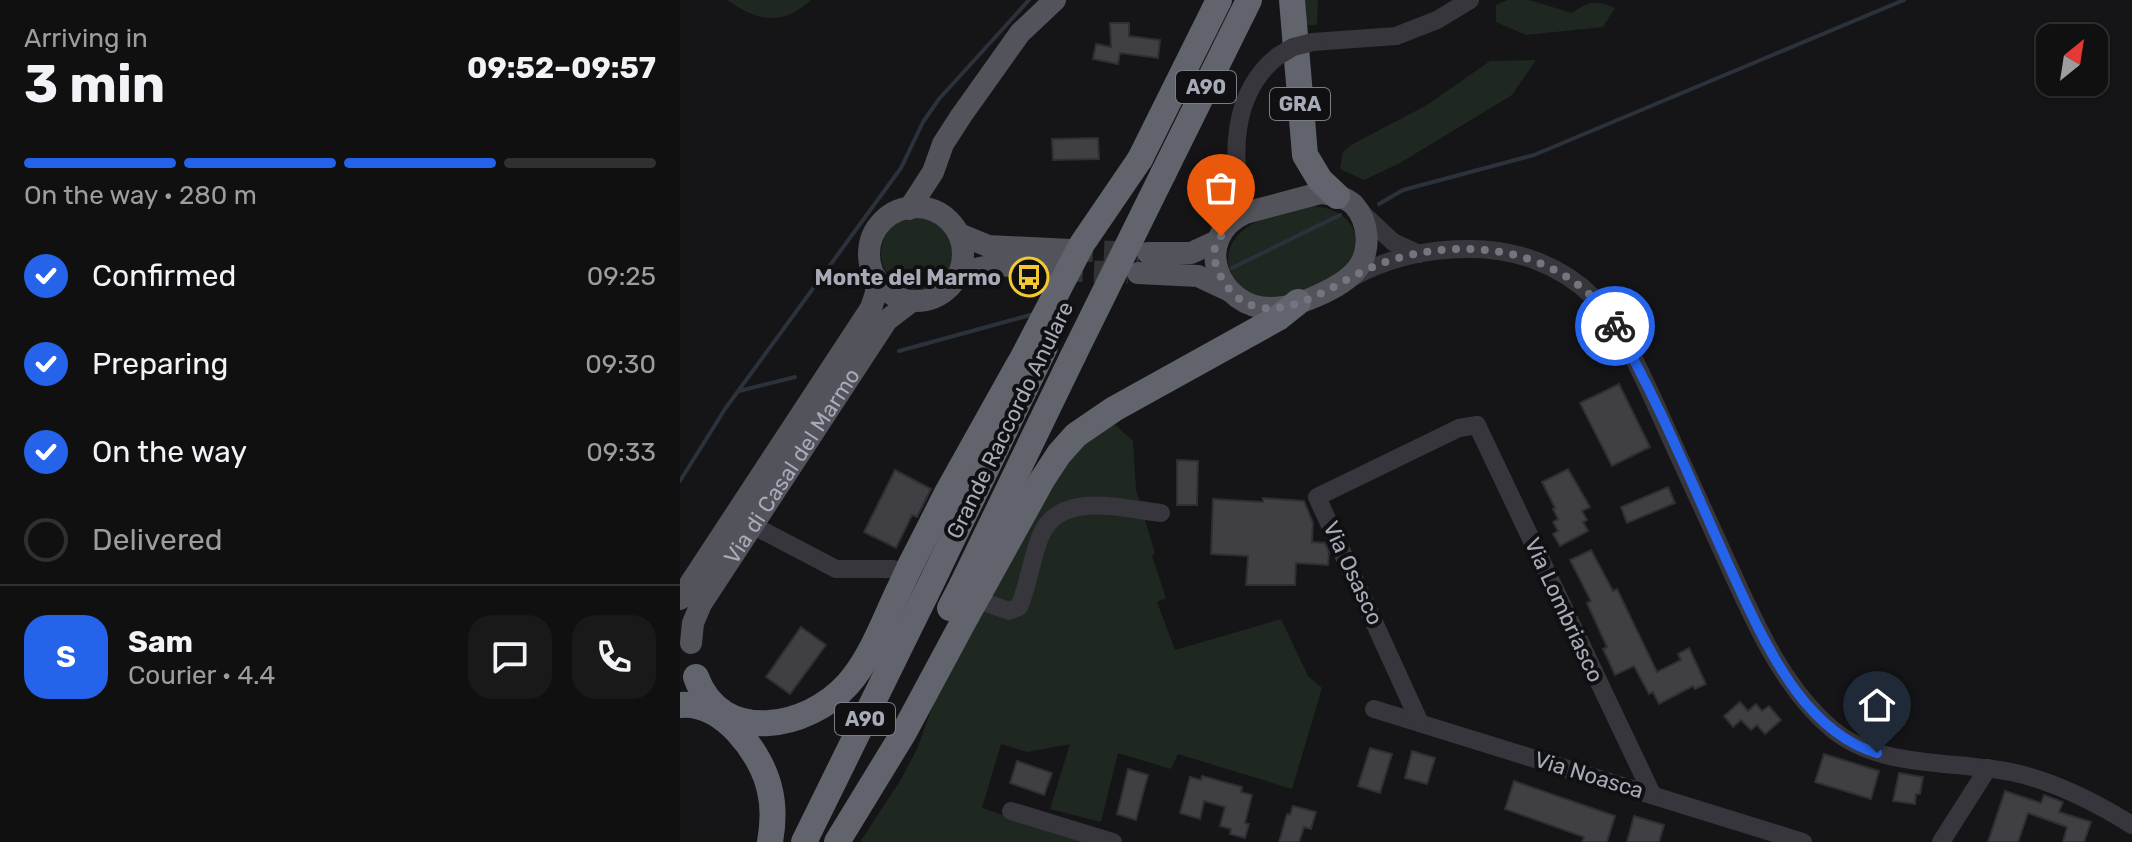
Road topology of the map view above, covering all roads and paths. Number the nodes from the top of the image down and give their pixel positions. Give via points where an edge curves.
1 (1055, 0) edge
2 (1219, 0) edge
3 (1249, 0) edge
4 (1292, 0) edge
5 (1470, 0) edge
6 (1140, 159) junction
7 (933, 172) junction
8 (1346, 201) junction
9 (909, 209) junction
10 (1245, 213) junction
11 (941, 215) junction
12 (959, 234) junction
13 (1215, 242) junction
14 (1071, 250) tunnel mouth
15 (1419, 254) junction
16 (1061, 270) tunnel mouth
17 (876, 278) junction
18 (956, 279) junction
19 (1348, 279) junction
20 (1231, 291) junction
21 (912, 301) junction
22 (1298, 302) junction
23 (1477, 425) joint
24 (1161, 513) dead end
25 (754, 526) junction
26 (901, 575) junction
27 (680, 599) edge
28 (969, 601) junction
29 (686, 636) edge
30 (696, 677) junction
31 (680, 704) edge
32 (1374, 709) dead end
33 (1420, 723) junction
34 (1988, 768) junction
35 (1652, 794) junction
36 (1011, 811) dead end
37 (2132, 825) edge
38 (770, 842) edge
39 (804, 842) edge
40 (836, 842) edge
41 (1113, 842) edge
42 (1803, 842) edge
43 (1941, 842) edge

1 - 7 main road via 1020,33 943,144
2 - 6 highway, Grande Raccordo Anulare / A90
3 - 28 highway, Grande Raccordo Anulare / A90, bridge via 1073,356
4 - 8 highway, GRA via 1305,155 1320,180
5 - 10 street, bridge via 1396,36 1313,42 1278,56 1253,81 1241,109 1237,155
6 - 26 highway, bridge via 1082,244
6 - 39 highway, Grande Raccordo Anulare / A90, bridge
7 - 9 main road
7 - 11 main road
8 - 10 main road via 1313,193
8 - 15 street via 1393,242
8 - 19 main road via 1364,223 1366,244 1362,261
9 - 11 main road
9 - 17 main road via 887,218 872,238 869,262
10 - 13 main road
11 - 12 main road
12 - 14 main road via 988,246
12 - 18 main road via 963,257
13 - 20 main road via 1217,268
13 - 20 main road via 1143,263 1198,276
15 - 19 street
15 - 34 street via 1461,249 1513,253 1555,270 1592,296 1625,343 1742,593 1775,659 1803,700 1833,730 1867,750
16 - 18 main road via 987,266
17 - 21 main road via 891,293
17 - 27 main road, Via di Casal del Marmo via 871,308
18 - 21 main road via 937,296
19 - 22 main road
20 - 22 main road via 1260,308
21 - 25 main road, Via di Casal del Marmo via 887,320
22 - 28 highway via 1076,435 1042,480
23 - 33 street, Via Osasco via 1459,428 1317,497
23 - 35 street, Via Lombriasco
24 - 28 street via 1092,506 1061,512 1041,536 1019,607 1009,611
25 - 26 street via 836,569
25 - 29 main road, Via di Casal del Marmo
26 - 30 highway via 867,657 831,700 805,715 777,723 740,720 712,704
28 - 40 highway, Grande Raccordo Anulare / A90
29 - 30 main road via 695,654
30 - 31 main road
31 - 38 highway via 713,712 752,751 771,793
32 - 33 street, Via Noasca
33 - 35 street, Via Noasca
34 - 37 street via 2058,787
34 - 43 street
35 - 42 street, Via Noasca
36 - 41 street

